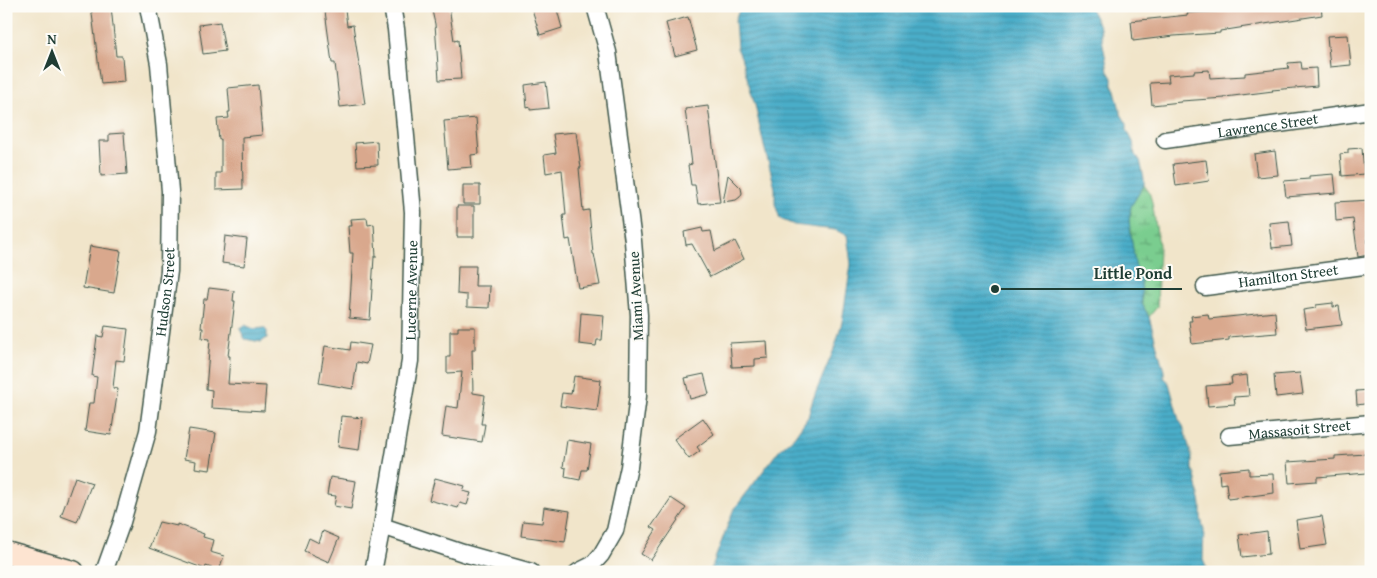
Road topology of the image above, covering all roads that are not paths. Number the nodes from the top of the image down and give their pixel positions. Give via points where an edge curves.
1 (148, 6) edge
2 (392, 6) edge
3 (595, 6) edge
4 (1371, 111) edge
5 (1165, 140) dead end
6 (1371, 265) edge
7 (1205, 287) dead end
8 (1371, 423) edge
9 (1230, 436) dead end
10 (382, 526) junction
11 (6, 552) edge
12 (73, 572) edge
13 (104, 572) edge
14 (373, 572) edge
15 (531, 572) edge
16 (578, 572) edge

1 - 13 street, Hudson Street via 159,64 170,191 169,271 148,431
2 - 10 street, Lucerne Avenue via 413,212 410,360
3 - 16 street, Miami Avenue via 608,52 633,241 639,316 638,396 629,468 615,531 592,565
4 - 5 street, Lawrence Street
6 - 7 street, Hamilton Street
8 - 9 street, Massasoit Street
10 - 14 street, Lucerne Avenue
10 - 15 street via 463,554
11 - 12 street

